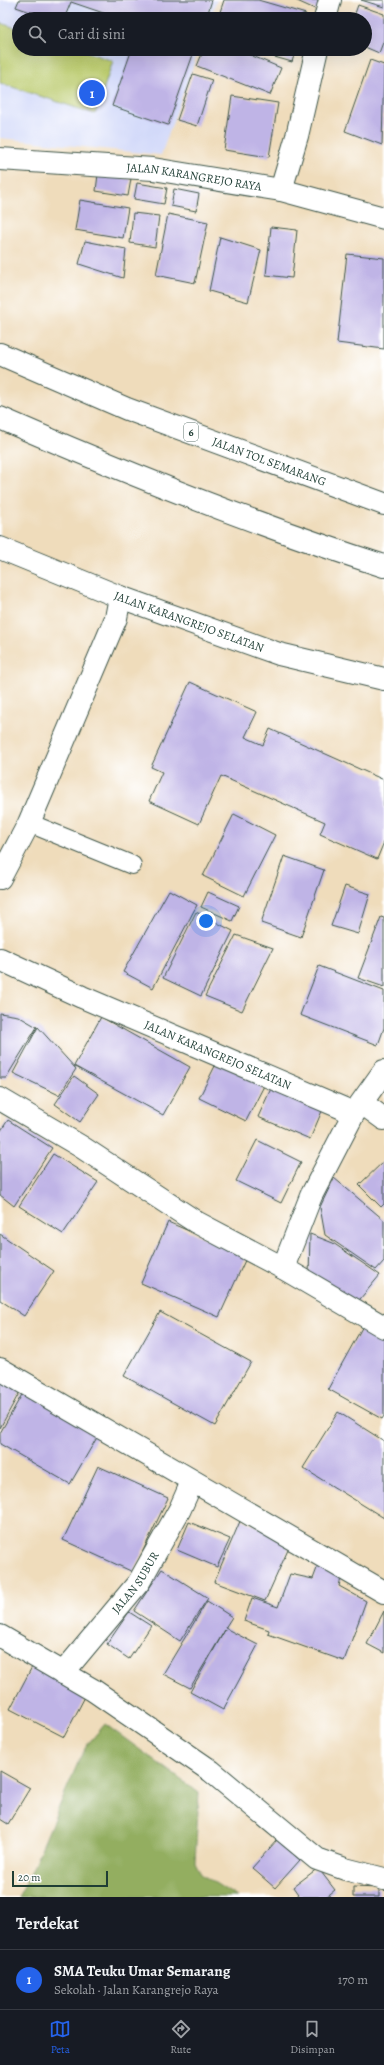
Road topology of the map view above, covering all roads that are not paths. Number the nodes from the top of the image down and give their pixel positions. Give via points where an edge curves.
1 (330, 0) edge
2 (327, 12) edge
3 (315, 56) edge
4 (0, 159) edge
5 (280, 190) junction
6 (384, 218) edge
7 (0, 354) edge
8 (0, 418) edge
9 (384, 504) edge
10 (0, 548) edge
11 (384, 566) edge
12 (120, 597) junction
13 (384, 679) edge
14 (29, 823) junction
15 (132, 865) dead end
16 (0, 878) edge
17 (0, 959) edge
18 (384, 1071) edge
19 (0, 1099) edge
20 (358, 1108) junction
21 (384, 1119) edge
22 (283, 1268) junction
23 (384, 1327) edge
24 (0, 1369) edge
25 (192, 1482) junction
26 (384, 1592) edge
27 (0, 1636) edge
28 (63, 1674) junction
29 (384, 1879) edge

1 - 2 main road
3 - 5 main road via 297,136
4 - 5 main road, JALAN KARANGREJO RAYA via 153,169
5 - 6 main road, JALAN KARANGREJO RAYA
7 - 9 main road, JALAN TOL SEMARANG / 6 via 127,409
8 - 11 main road via 107,465 296,538
10 - 12 main road, JALAN KARANGREJO SELATAN
12 - 13 main road, JALAN KARANGREJO SELATAN via 279,654
12 - 14 main road via 116,618
14 - 15 lane
14 - 16 main road
17 - 20 main road, JALAN KARANGREJO SELATAN via 82,997
18 - 20 main road
19 - 22 main road via 80,1146 196,1222
20 - 21 main road, JALAN KARANGREJO SELATAN
20 - 22 main road via 311,1196
22 - 23 main road
24 - 25 main road
25 - 26 main road
25 - 28 main road, JALAN SUBUR via 180,1509 139,1582
27 - 28 main road
28 - 29 main road via 93,1690 211,1771 317,1859

